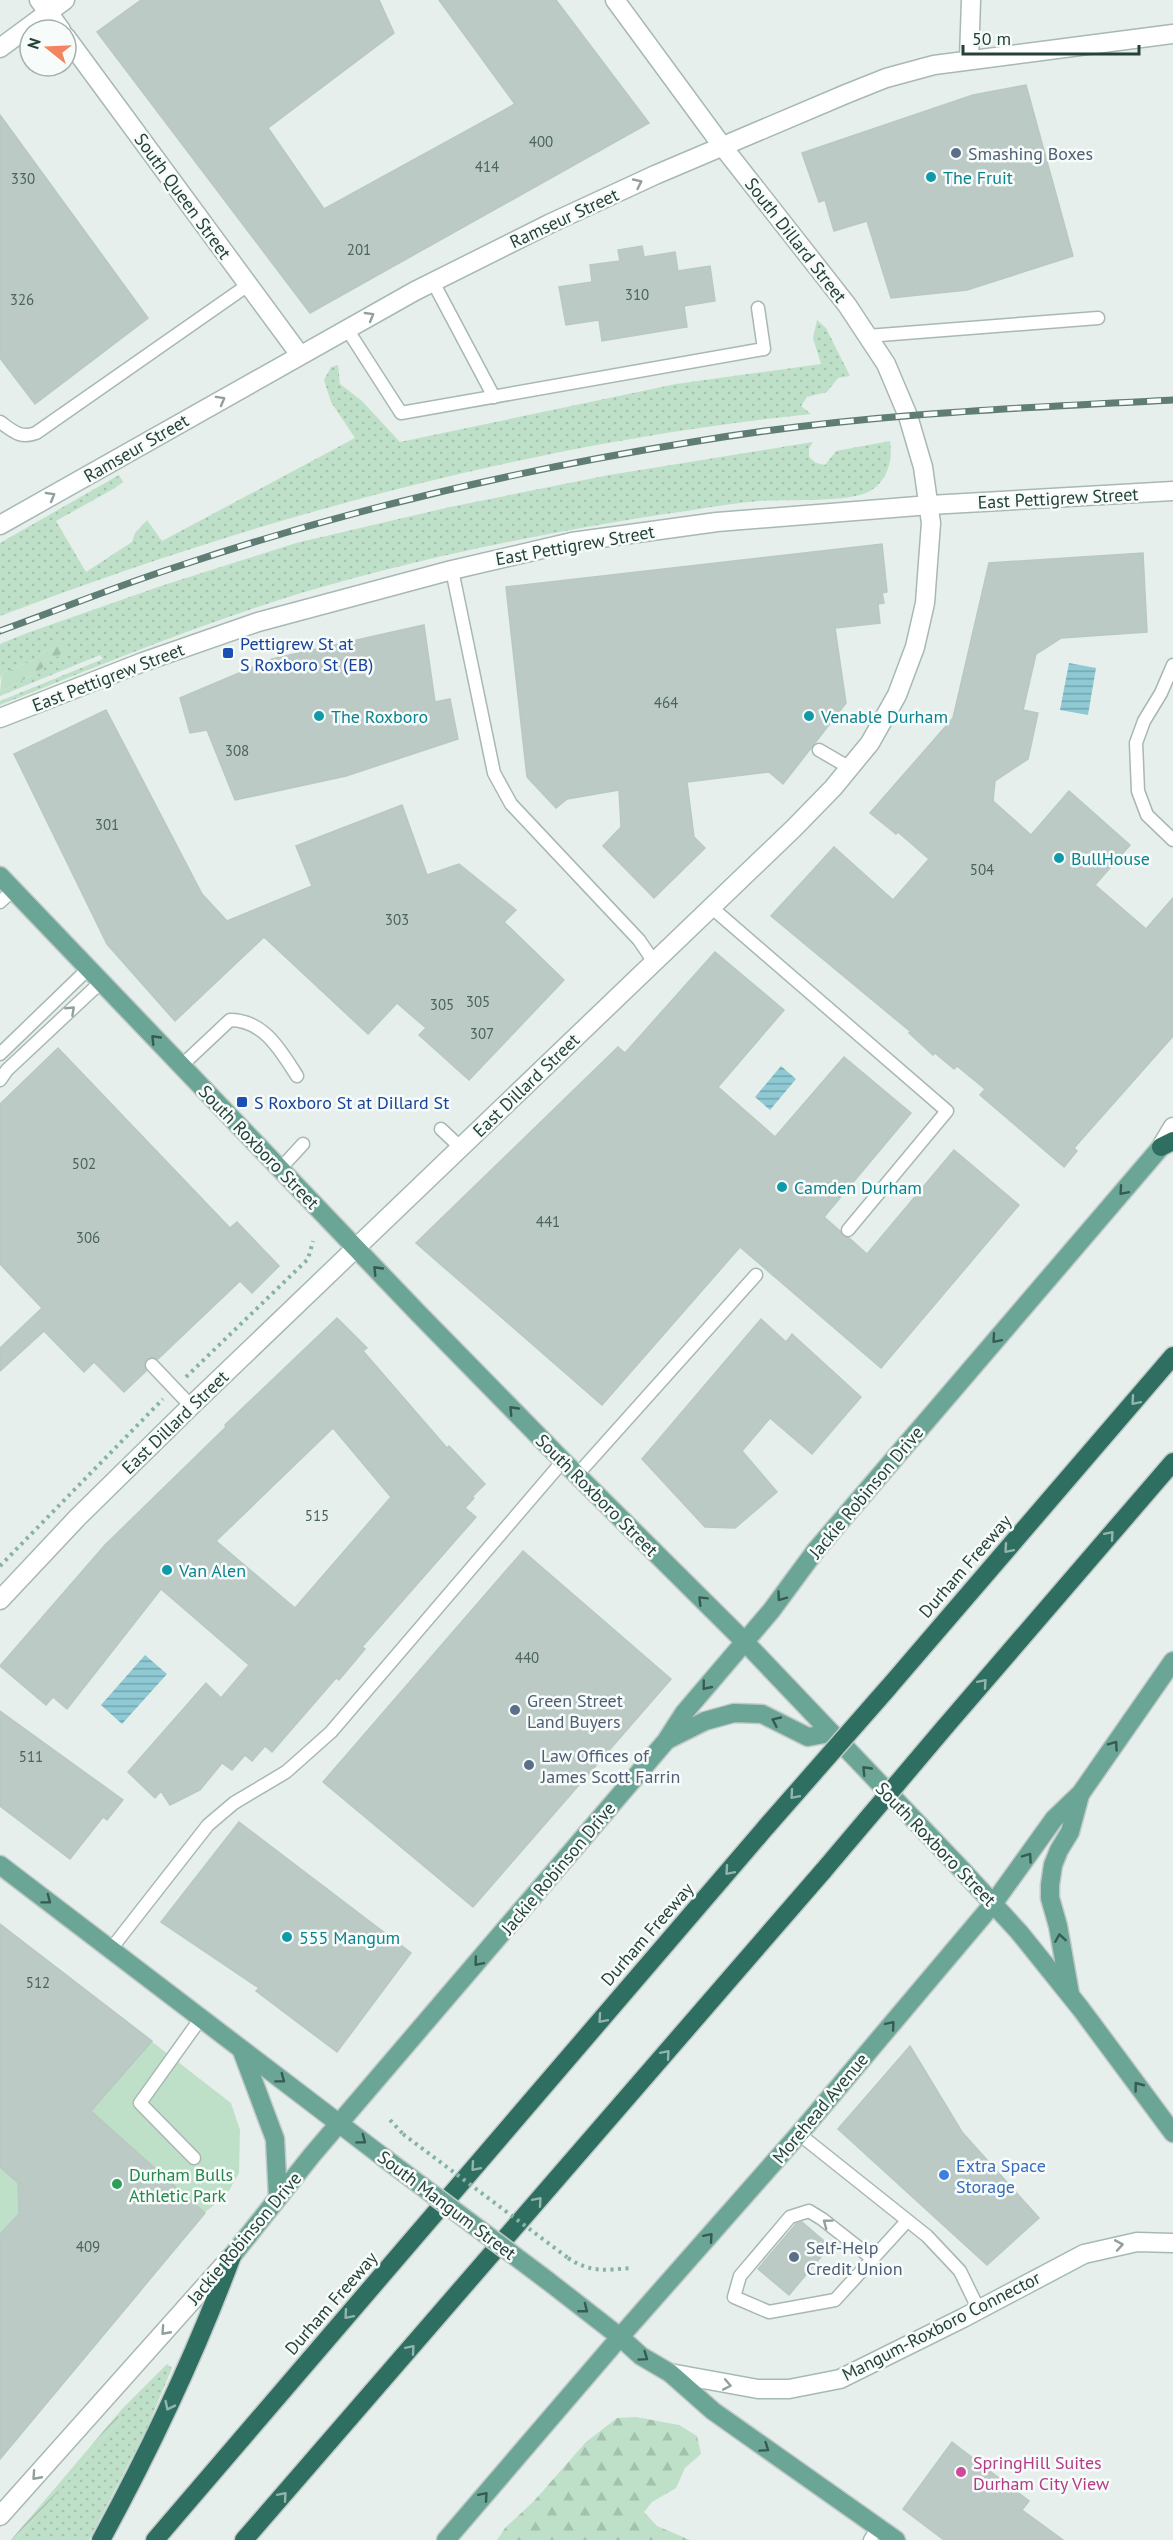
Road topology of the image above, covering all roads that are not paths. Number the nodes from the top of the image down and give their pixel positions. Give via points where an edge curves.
1 (65, 0) edge
2 (615, 0) edge
3 (971, 0) edge
4 (44, 6) edge
5 (1173, 34) edge
6 (0, 48) edge
7 (78, 52) edge
8 (969, 59) junction
9 (723, 147) junction
10 (433, 282) junction
11 (248, 285) junction
12 (758, 308) dead end
13 (1098, 318) dead end
14 (347, 329) junction
15 (867, 336) junction
16 (300, 356) junction
17 (494, 397) junction
18 (0, 422) edge
19 (1173, 491) edge
20 (930, 504) junction
21 (0, 525) edge
22 (452, 570) junction
23 (1173, 665) edge
24 (0, 718) edge
25 (819, 750) dead end
26 (850, 768) junction
27 (1173, 840) edge
28 (0, 876) edge
29 (7, 896) edge
30 (711, 907) junction
31 (654, 962) junction
32 (88, 969) junction
33 (101, 982) junction
34 (30, 1025) junction
35 (42, 1038) junction
36 (0, 1054) edge
37 (181, 1066) junction
38 (297, 1076) dead end
39 (0, 1080) edge
40 (1173, 1127) edge
41 (441, 1129) dead end
42 (303, 1144) dead end
43 (1167, 1144) edge
44 (461, 1148) junction
45 (280, 1169) junction
46 (848, 1230) dead end
47 (356, 1248) junction
48 (756, 1275) dead end
49 (1173, 1356) edge
50 (152, 1365) dead end
51 (191, 1406) junction
52 (563, 1461) junction
53 (1173, 1462) edge
54 (577, 1475) junction
55 (0, 1600) edge
56 (744, 1641) junction
57 (1173, 1661) edge
58 (830, 1734) junction
59 (666, 1741) junction
60 (1081, 1793) junction
61 (0, 1865) edge
62 (993, 1904) junction
63 (111, 1949) junction
64 (1070, 1995) junction
65 (201, 2018) junction
66 (242, 2049) junction
67 (340, 2124) junction
68 (1173, 2133) edge
69 (799, 2134) junction
70 (194, 2158) dead end
71 (278, 2198) junction
72 (907, 2221) junction
73 (1173, 2242) edge
74 (232, 2256) junction
75 (873, 2259) junction
76 (979, 2310) junction
77 (620, 2337) junction
78 (670, 2373) junction
79 (0, 2516) edge
80 (874, 2533) edge
81 (101, 2540) edge
82 (155, 2540) edge
83 (244, 2540) edge
84 (446, 2540) edge
85 (896, 2540) edge

1 - 4 street
2 - 9 street, South Dillard Street
3 - 8 street
4 - 6 street
5 - 8 street, Ramseur Street
7 - 11 street, South Queen Street
8 - 9 street, Ramseur Street via 886,78
10 -> 9 street, Ramseur Street via 549,224
9 - 15 street, South Dillard Street
14 -> 10 street, Ramseur Street
10 - 17 lane
11 - 16 street, South Queen Street
11 - 18 lane via 36,434 16,434
12 - 17 lane via 764,349
13 - 15 lane
14 - 16 street, Ramseur Street
14 - 17 lane via 401,413
15 - 20 street, South Dillard Street via 886,364 908,416
21 -> 16 street, Ramseur Street
19 - 20 street, East Pettigrew Street
20 - 22 street, East Pettigrew Street via 630,533 562,544
20 - 26 street, East Dillard Street via 925,603 915,647 884,720
22 - 24 street, East Pettigrew Street via 258,622
22 - 31 lane via 494,772 511,804 639,940
23 - 27 lane via 1136,743 1138,791 1147,815
25 - 26 lane
26 - 30 street, East Dillard Street
28 - 29 main road, South Roxboro Street
29 - 32 main road, South Roxboro Street
30 - 31 street, East Dillard Street
30 - 46 lane via 947,1111
31 - 44 street, East Dillard Street
32 - 33 main road, South Roxboro Street
32 - 34 lane
35 -> 33 lane
37 -> 33 main road, South Roxboro Street
34 - 35 lane
34 - 36 lane
35 - 39 lane
37 - 38 lane via 230,1020 241,1020 275,1040
37 - 45 main road, South Roxboro Street
40 - 43 street, Jackie Robinson Drive
41 - 44 lane
42 - 45 lane
43 -> 56 main road, Jackie Robinson Drive via 816,1550
44 - 47 street, East Dillard Street
45 - 47 main road, South Roxboro Street
47 - 51 street, East Dillard Street
52 -> 47 main road, South Roxboro Street
48 - 54 lane
49 -> 82 highway, Durham Freeway, bridge
50 - 51 lane
51 - 55 street, East Dillard Street via 78,1516
52 - 54 main road, South Roxboro Street
52 - 63 lane via 331,1732 286,1772 221,1812
83 -> 53 highway, bridge
56 -> 54 main road, South Roxboro Street
56 - 58 main road, South Roxboro Street
56 -> 59 main road, Jackie Robinson Drive via 684,1713
60 -> 57 main road, Morehead Avenue
58 -> 59 main road via 808,1737 762,1714 734,1713 705,1721
62 -> 58 main road, South Roxboro Street
59 -> 67 main road, Jackie Robinson Drive
62 -> 60 main road, Morehead Avenue via 1054,1819
64 -> 60 main road via 1050,1885 1053,1865 1070,1832
61 -> 63 main road, South Mangum Street
62 - 64 main road, South Roxboro Street
69 -> 62 main road, Morehead Avenue
63 - 65 main road, South Mangum Street
68 -> 64 main road, South Roxboro Street
65 - 66 main road, South Mangum Street
65 - 70 lane via 140,2103
66 -> 67 main road, South Mangum Street
66 - 71 main road via 275,2139
67 - 71 main road, Jackie Robinson Drive
67 -> 77 main road, South Mangum Street, bridge
69 - 72 lane
77 -> 69 main road, Morehead Avenue
71 - 74 main road, Jackie Robinson Drive
72 - 75 lane
72 - 76 lane via 960,2271
76 -> 73 street, Mangum-Roxboro Connector via 1084,2254 1137,2242
74 -> 79 street, Jackie Robinson Drive
74 -> 81 highway via 177,2388
75 -> 75 lane via 809,2211 790,2217 740,2276 734,2297 769,2312 835,2300
78 -> 76 street, Mangum-Roxboro Connector via 758,2389 789,2389 830,2381
77 -> 78 main road, South Mangum Street via 641,2356
84 -> 77 main road, Morehead Avenue
78 -> 80 main road, South Mangum Street via 712,2411
80 - 85 main road, South Mangum Street

